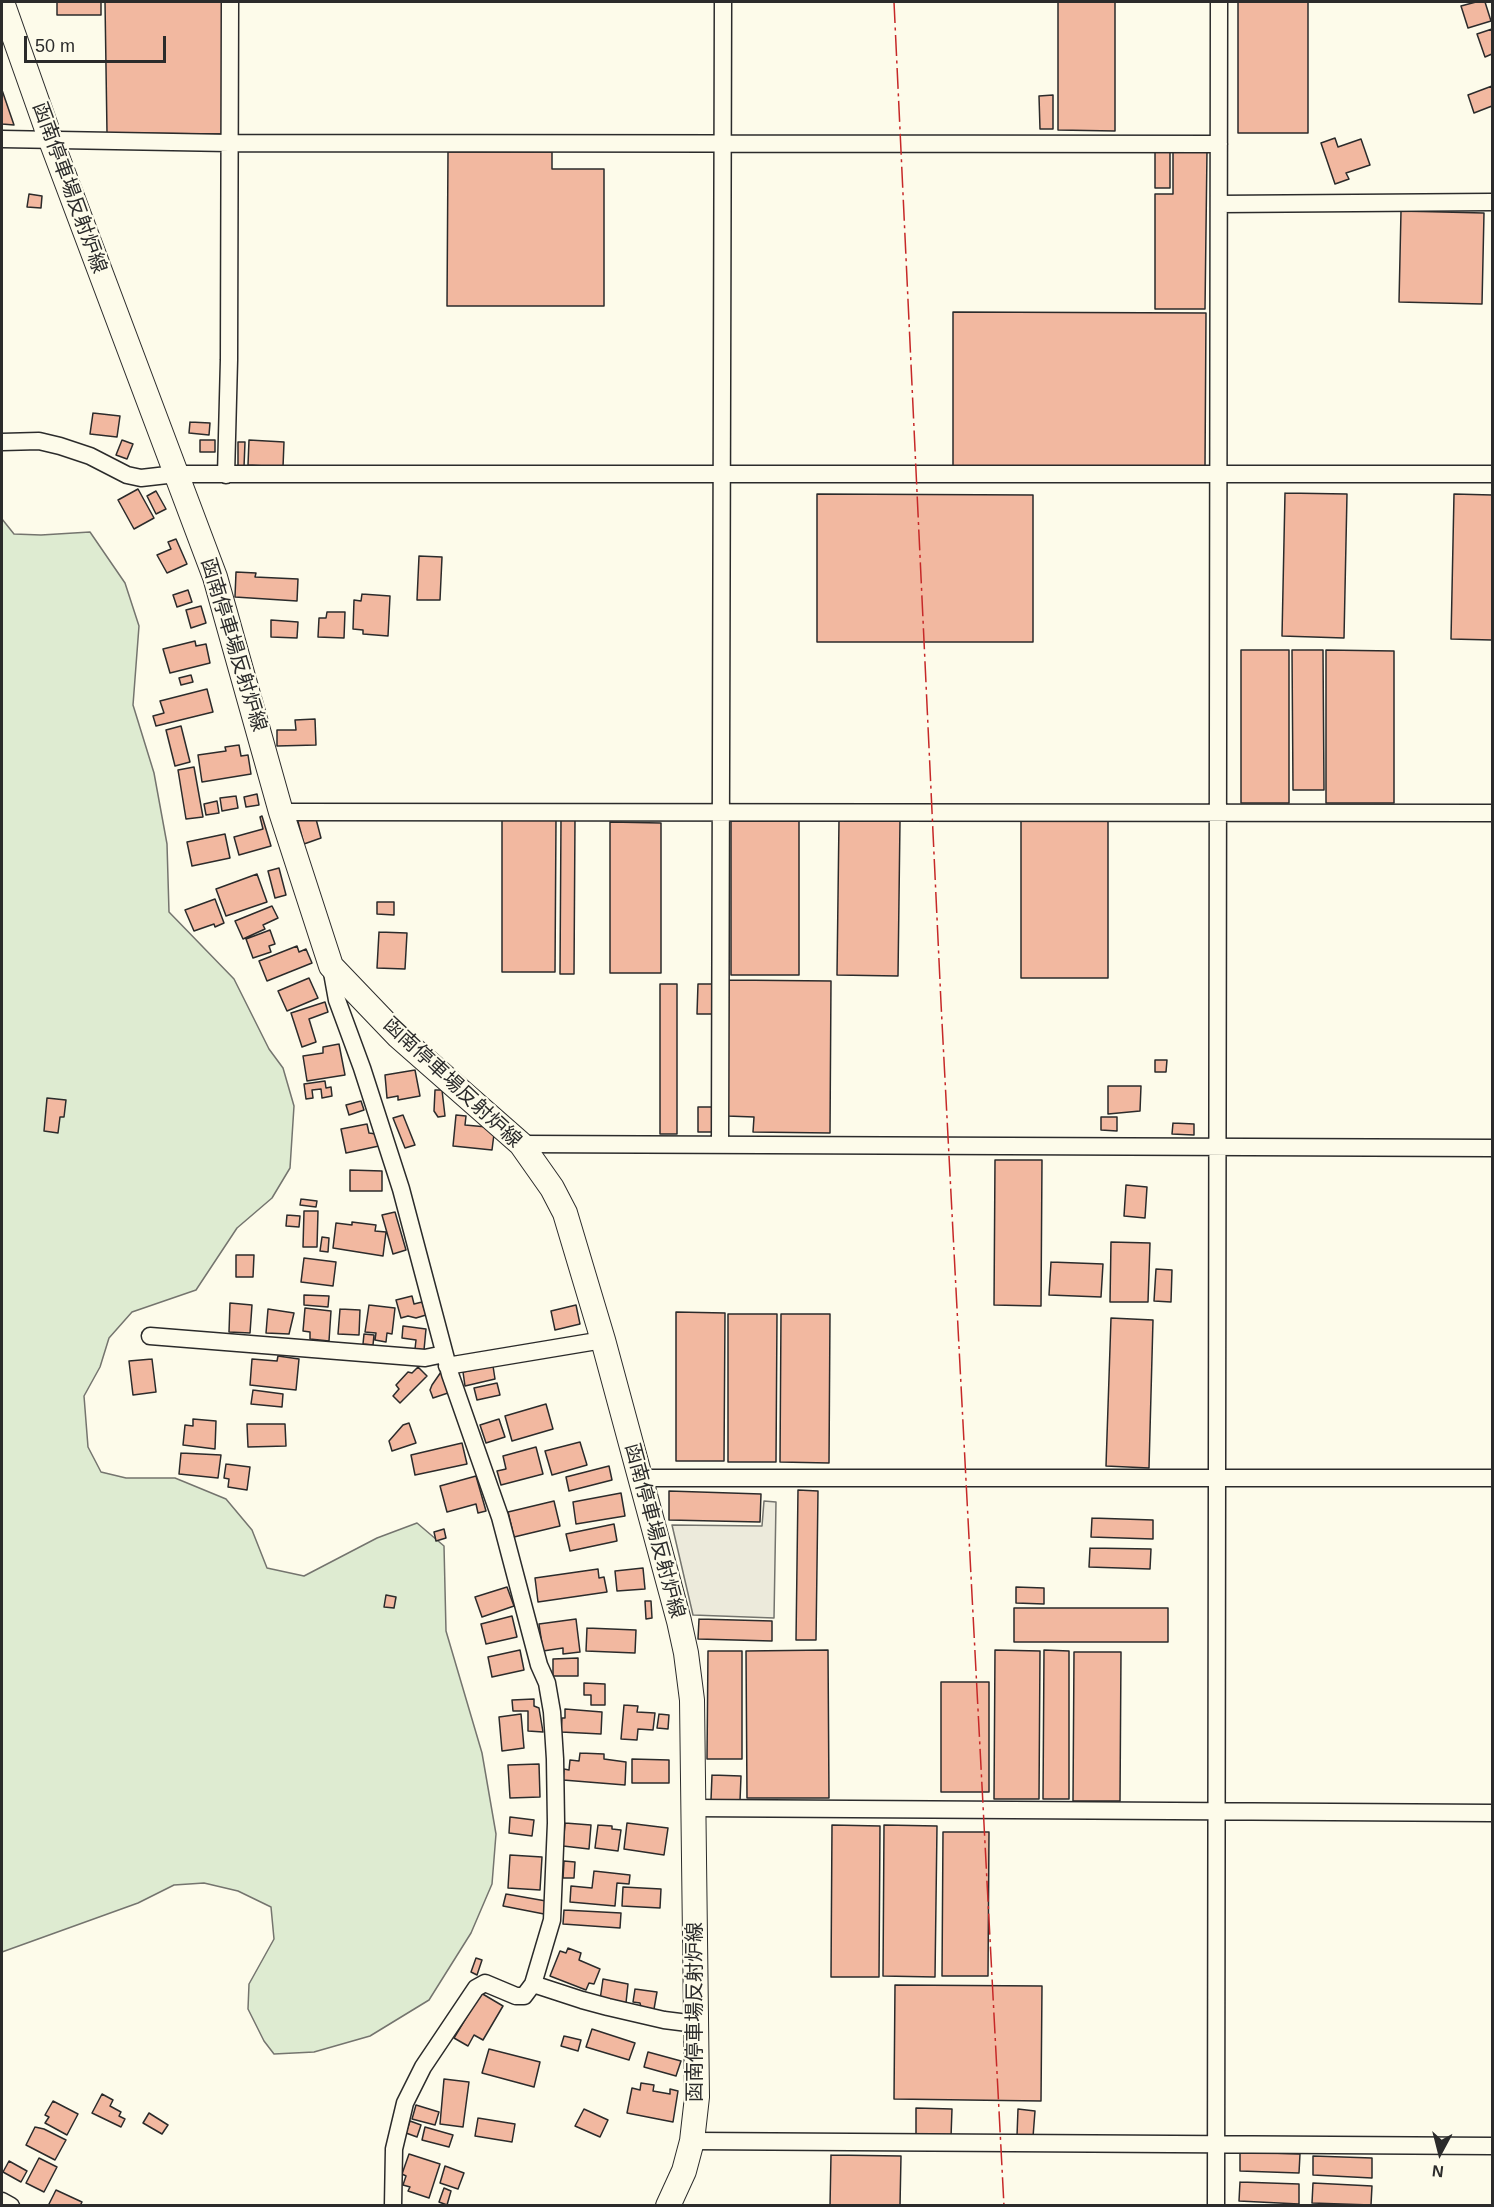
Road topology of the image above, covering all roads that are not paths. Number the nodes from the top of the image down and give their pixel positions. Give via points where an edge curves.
1 (2, 2) edge
2 (230, 2) edge
3 (723, 2) edge
4 (1219, 2) edge
5 (50, 138) junction
6 (2, 139) edge
7 (229, 143) junction
8 (722, 143) junction
9 (1219, 144) junction
10 (1492, 202) edge
11 (1219, 204) junction
12 (2, 442) edge
13 (722, 474) junction
14 (1218, 474) junction
15 (1492, 474) edge
16 (226, 476) junction
17 (180, 485) junction
18 (281, 812) junction
19 (722, 812) junction
20 (1219, 812) junction
21 (1492, 813) edge
22 (331, 966) junction
23 (521, 1144) junction
24 (720, 1145) junction
25 (1217, 1147) junction
26 (1492, 1148) edge
27 (150, 1336) dead end
28 (603, 1340) junction
29 (446, 1360) junction
30 (641, 1478) junction
31 (1217, 1478) junction
32 (1492, 1478) edge
33 (692, 1808) junction
34 (1217, 1813) junction
35 (1492, 1813) edge
36 (533, 1984) junction
37 (696, 2024) junction
38 (692, 2141) junction
39 (1216, 2145) junction
40 (1492, 2146) edge
41 (2, 2201) edge
42 (11, 2205) edge
43 (393, 2205) edge
44 (668, 2205) edge
45 (1216, 2205) edge

1 - 5 main road, 函南停車場反射炉線
2 - 7 street
3 - 8 street
4 - 9 street
5 - 6 street
5 - 7 street
5 - 17 main road, 函南停車場反射炉線
7 - 8 street
7 - 16 street
8 - 9 street
8 - 13 street
9 - 11 street
10 - 11 street
11 - 14 street
12 - 17 street via 39,441 60,446 133,477
13 - 14 street
13 - 16 street
13 - 19 street
14 - 15 street
14 - 20 street
16 - 17 street
17 - 18 main road, 函南停車場反射炉線 via 215,577
18 - 19 street
18 - 22 main road, 函南停車場反射炉線
19 - 20 street
19 - 24 street
20 - 21 street
20 - 25 street
22 - 23 main road, 函南停車場反射炉線 via 398,1036
22 - 29 street via 337,1000 401,1189
23 - 24 street
23 - 28 main road, 函南停車場反射炉線 via 565,1213
24 - 25 street
25 - 26 street
25 - 31 street
27 - 29 street
28 - 29 street
28 - 30 main road, 函南停車場反射炉線
29 - 36 street via 500,1517 552,1712 556,1802 552,1920
30 - 31 street
30 - 33 main road, 函南停車場反射炉線 via 686,1653 692,1700
31 - 32 street
31 - 34 street
33 - 34 street
33 - 37 main road, 函南停車場反射炉線
34 - 35 street
34 - 39 street
36 - 37 street via 582,2000
36 - 43 street via 524,1995 516,1996 485,1983 476,1988 423,2067 405,2103 394,2149
37 - 38 main road, 函南停車場反射炉線 via 697,2097
38 - 39 street
38 - 44 main road, 函南停車場反射炉線 via 684,2171
39 - 40 street
39 - 45 street
41 - 42 street

